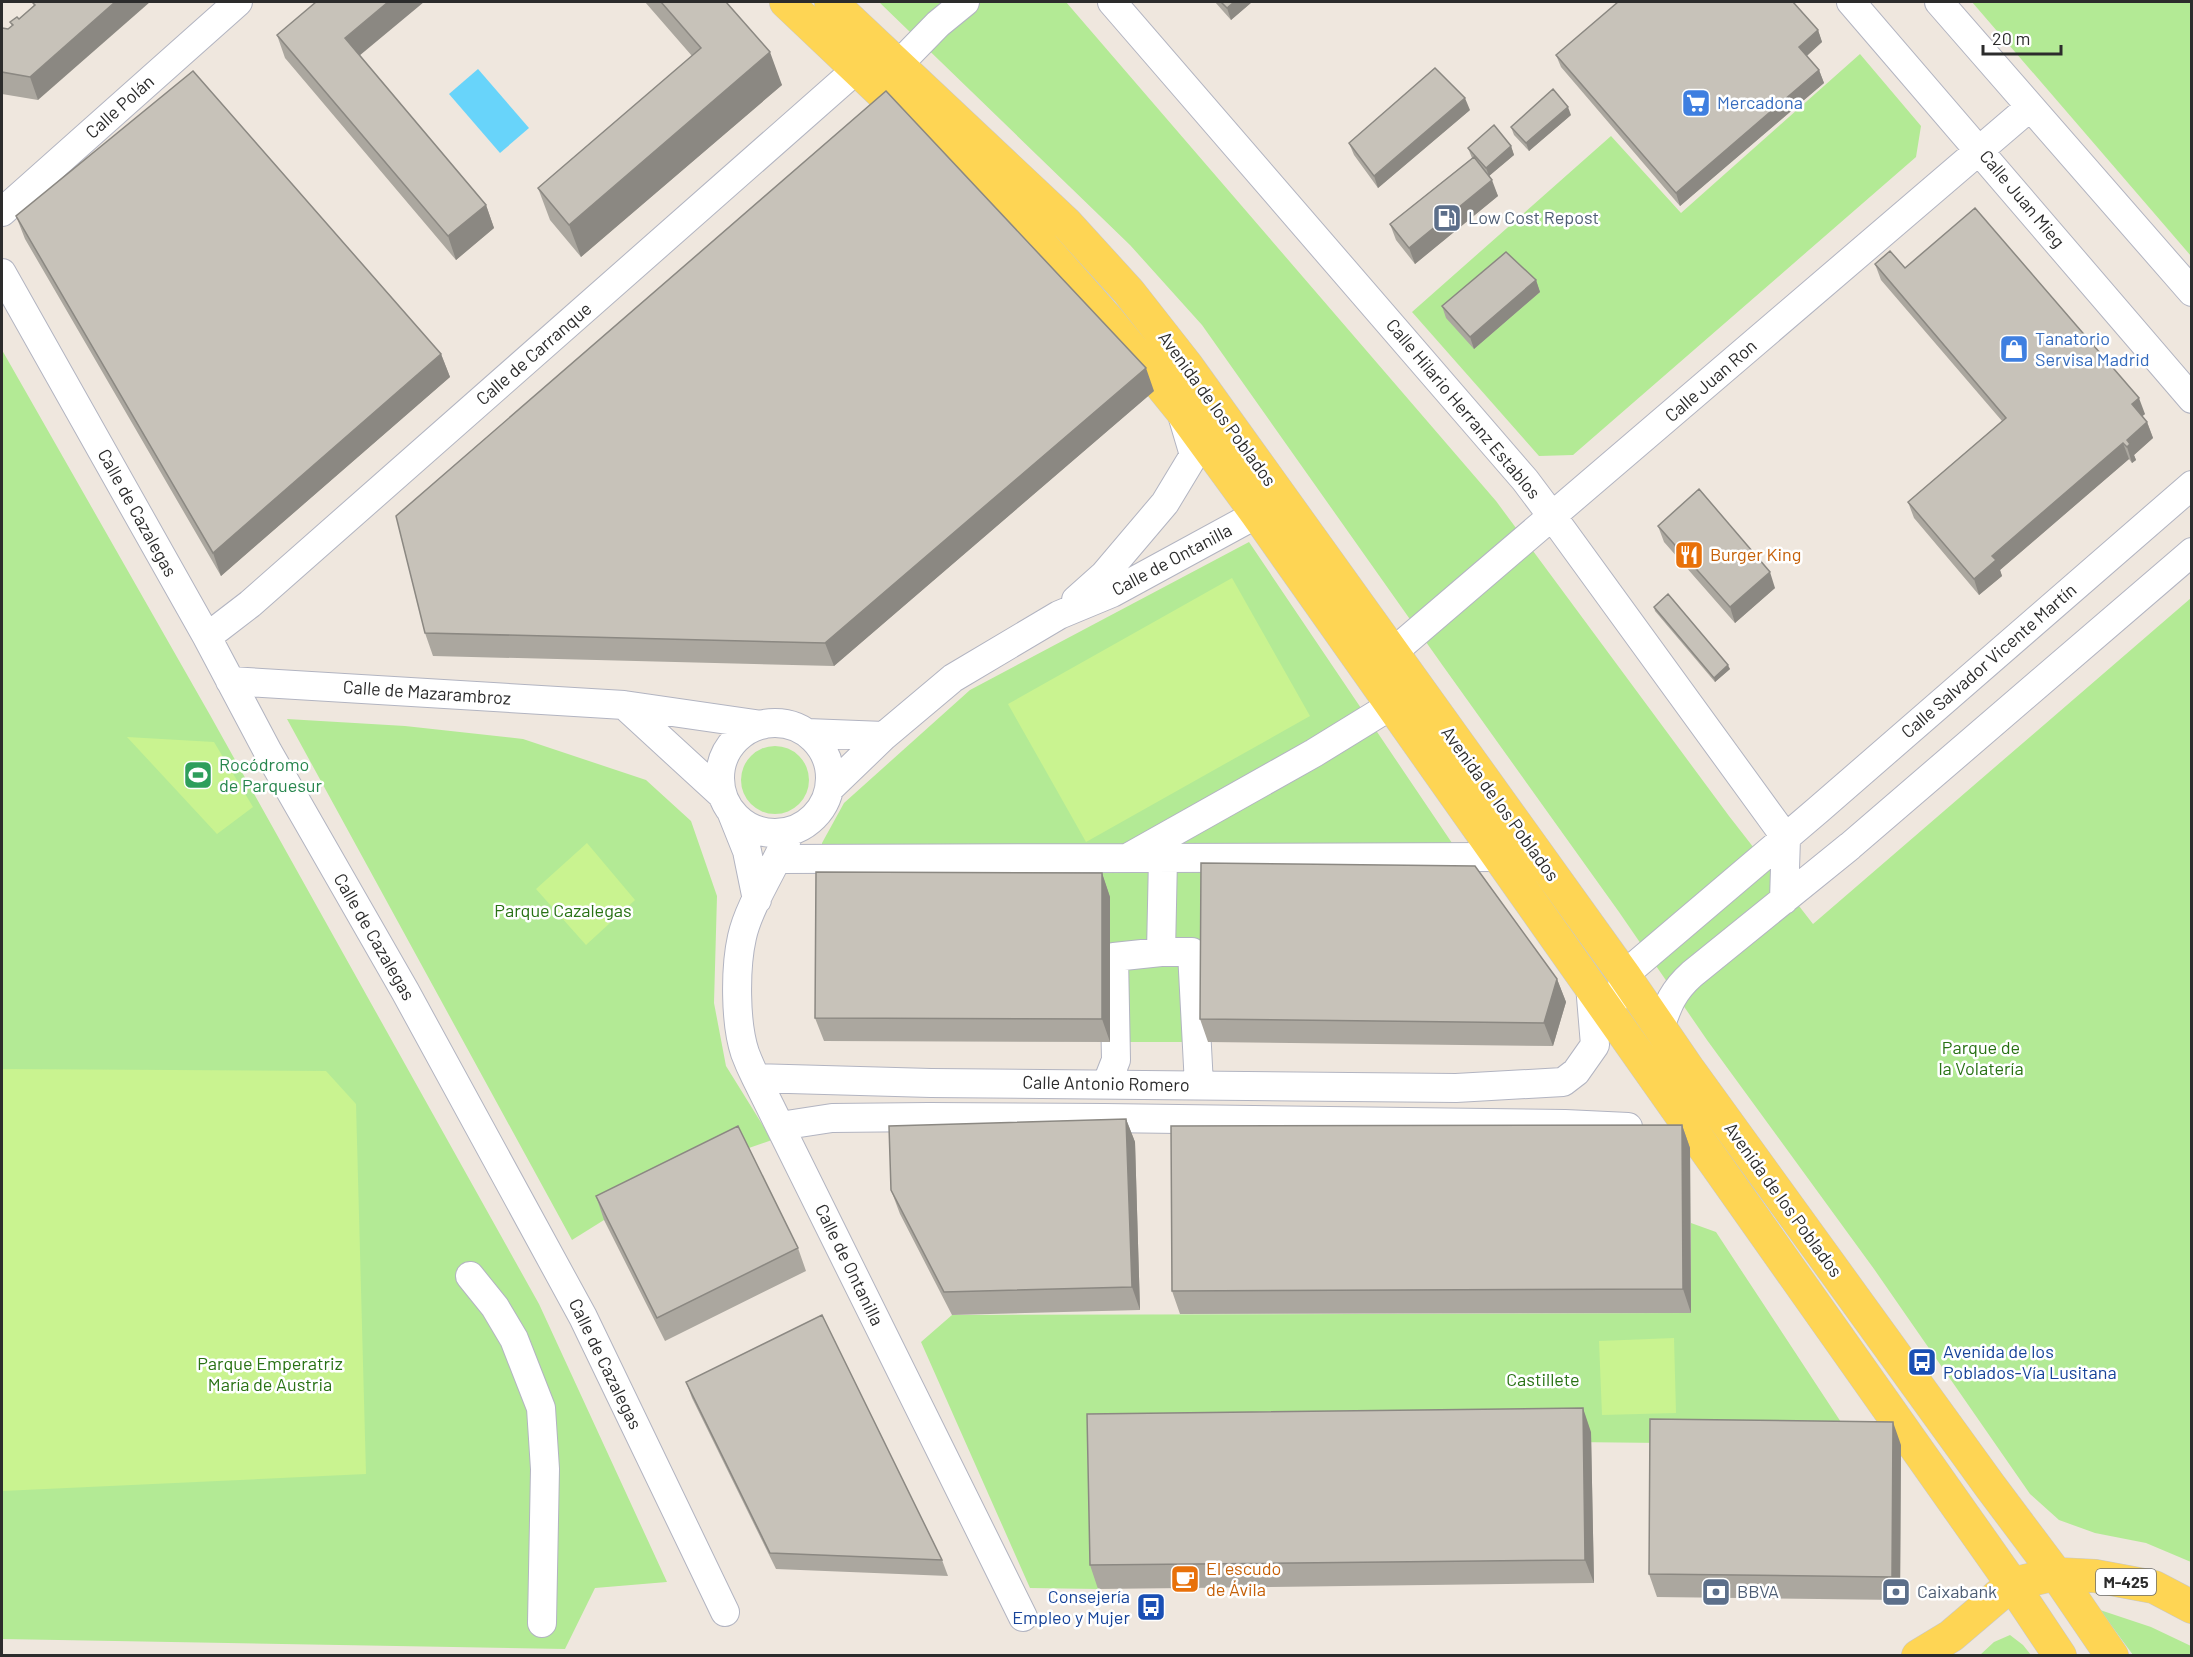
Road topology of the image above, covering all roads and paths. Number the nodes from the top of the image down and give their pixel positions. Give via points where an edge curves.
1 (238, 2) edge
2 (786, 2) edge
3 (831, 2) edge
4 (965, 2) edge
5 (1112, 2) edge
6 (1851, 2) edge
7 (1940, 2) edge
8 (899, 64) junction
9 (858, 68) junction
10 (2030, 107) junction
11 (1980, 150) junction
12 (2, 212) edge
13 (2, 273) edge
14 (2192, 292) edge
15 (2192, 399) edge
16 (1181, 410) junction
17 (2192, 485) edge
18 (1269, 505) junction
19 (1552, 516) junction
20 (2192, 552) edge
21 (1059, 615) junction
22 (207, 637) junction
23 (1392, 653) junction
24 (230, 681) junction
25 (624, 705) junction
26 (1392, 705) junction
27 (762, 724) junction
28 (807, 733) junction
29 (884, 736) junction
30 (829, 789) junction
31 (727, 803) junction
32 (790, 832) junction
33 (1786, 838) junction
34 (1498, 856) junction
35 (779, 858) junction
36 (1128, 858) junction
37 (1163, 858) junction
38 (757, 900) junction
39 (1784, 900) junction
40 (1161, 952) junction
41 (1623, 975) junction
42 (1590, 985) junction
43 (1617, 1023) junction
44 (1660, 1028) junction
45 (756, 1078) junction
46 (1563, 1082) junction
47 (1107, 1083) junction
48 (1199, 1085) junction
49 (1565, 1124) junction
50 (780, 1126) junction
51 (1690, 1127) junction
52 (470, 1276) dead end
53 (2056, 1574) junction
54 (2012, 1584) junction
55 (2192, 1607) edge
56 (725, 1612) dead end
57 (1023, 1617) dead end
58 (542, 1623) dead end
59 (1948, 1646) edge
60 (1918, 1656) edge
61 (2060, 1656) edge
62 (2112, 1656) edge

1 - 12 street, Calle Polán
2 - 9 main road, Avenida de los Poblados
3 - 8 main road, Avenida de los Poblados
4 - 8 street
5 - 19 street, Calle Hilario Herranz Establos
6 - 11 street, Calle Juan Mieg
7 - 10 street
8 - 18 main road, Avenida de los Poblados via 1067,224 1129,292 1187,366
9 - 16 main road, Avenida de los Poblados via 1036,240
9 - 22 street, Calle de Carranque via 250,604
10 - 11 street, Calle Juan Ron
10 - 14 street
11 - 15 street, Calle Juan Mieg
11 - 19 street, Calle Juan Ron
13 - 22 street, Calle de Cazalegas
16 - 18 main road, Avenida de los Poblados
16 - 21 street, Calle de Ontanilla via 1194,455 1165,503 1104,575
17 - 33 street, Calle Salvador Vicente Martín
18 - 21 street, Calle de Ontanilla via 1112,593
18 - 23 main road, Avenida de los Poblados
18 - 26 main road, Avenida de los Poblados
19 - 23 street, Calle Juan Ron
19 - 33 street, Calle Hilario Herranz Establos
20 - 39 street
21 - 29 street, Calle de Ontanilla via 953,678
22 - 24 street, Calle de Cazalegas
23 - 41 main road, Avenida de los Poblados
24 - 25 street, Calle de Mazarambroz
24 - 56 street, Calle de Cazalegas via 583,1317
25 - 27 street, Calle de Mazarambroz
25 - 31 street
26 - 34 main road, Avenida de los Poblados
26 - 36 street
27 - 28 street via 793,726
27 - 31 street via 745,731 723,759 720,777
28 - 29 street
28 - 30 street via 827,758
29 - 30 street, Calle de Ontanilla
30 - 32 street via 816,816
31 - 32 street via 743,823 757,831
31 - 38 street via 747,850
32 - 35 street, Calle de Ontanilla
33 - 39 street
33 - 41 street, Calle Salvador Vicente Martín
34 - 37 street
34 - 42 main road, Avenida de los Poblados
35 - 36 street
35 - 38 street, Calle de Ontanilla
36 - 37 street
37 - 40 street
38 - 45 street, Calle de Ontanilla via 742,937 736,994 744,1051
39 - 44 street via 1680,985 1668,1002
40 - 47 street via 1114,957 1116,1060
40 - 48 street via 1192,952
41 - 43 street
41 - 44 main road, Avenida de los Poblados
42 - 43 main road, Avenida de los Poblados
42 - 46 street via 1595,1045 1576,1072
43 - 51 main road, Avenida de los Poblados
44 - 53 main road, Avenida de los Poblados
45 - 47 street, Calle Antonio Romero
45 - 50 street, Calle de Ontanilla
46 - 48 street, Calle Antonio Romero via 1456,1088
46 - 49 street
47 - 48 street, Calle Antonio Romero
49 - 50 street, Calle Antonio Romero via 832,1118
49 - 51 street, Calle Antonio Romero
50 - 57 street, Calle de Ontanilla
51 - 54 main road, Avenida de los Poblados
52 - 58 street via 514,1339 541,1408 545,1469
53 - 54 main road, M-425
53 - 55 main road, M-425 via 2095,1576 2154,1587
53 - 62 main road, Avenida de los Poblados
54 - 59 main road, M-425
54 - 61 main road, Avenida de los Poblados
59 - 60 main road, M-425

